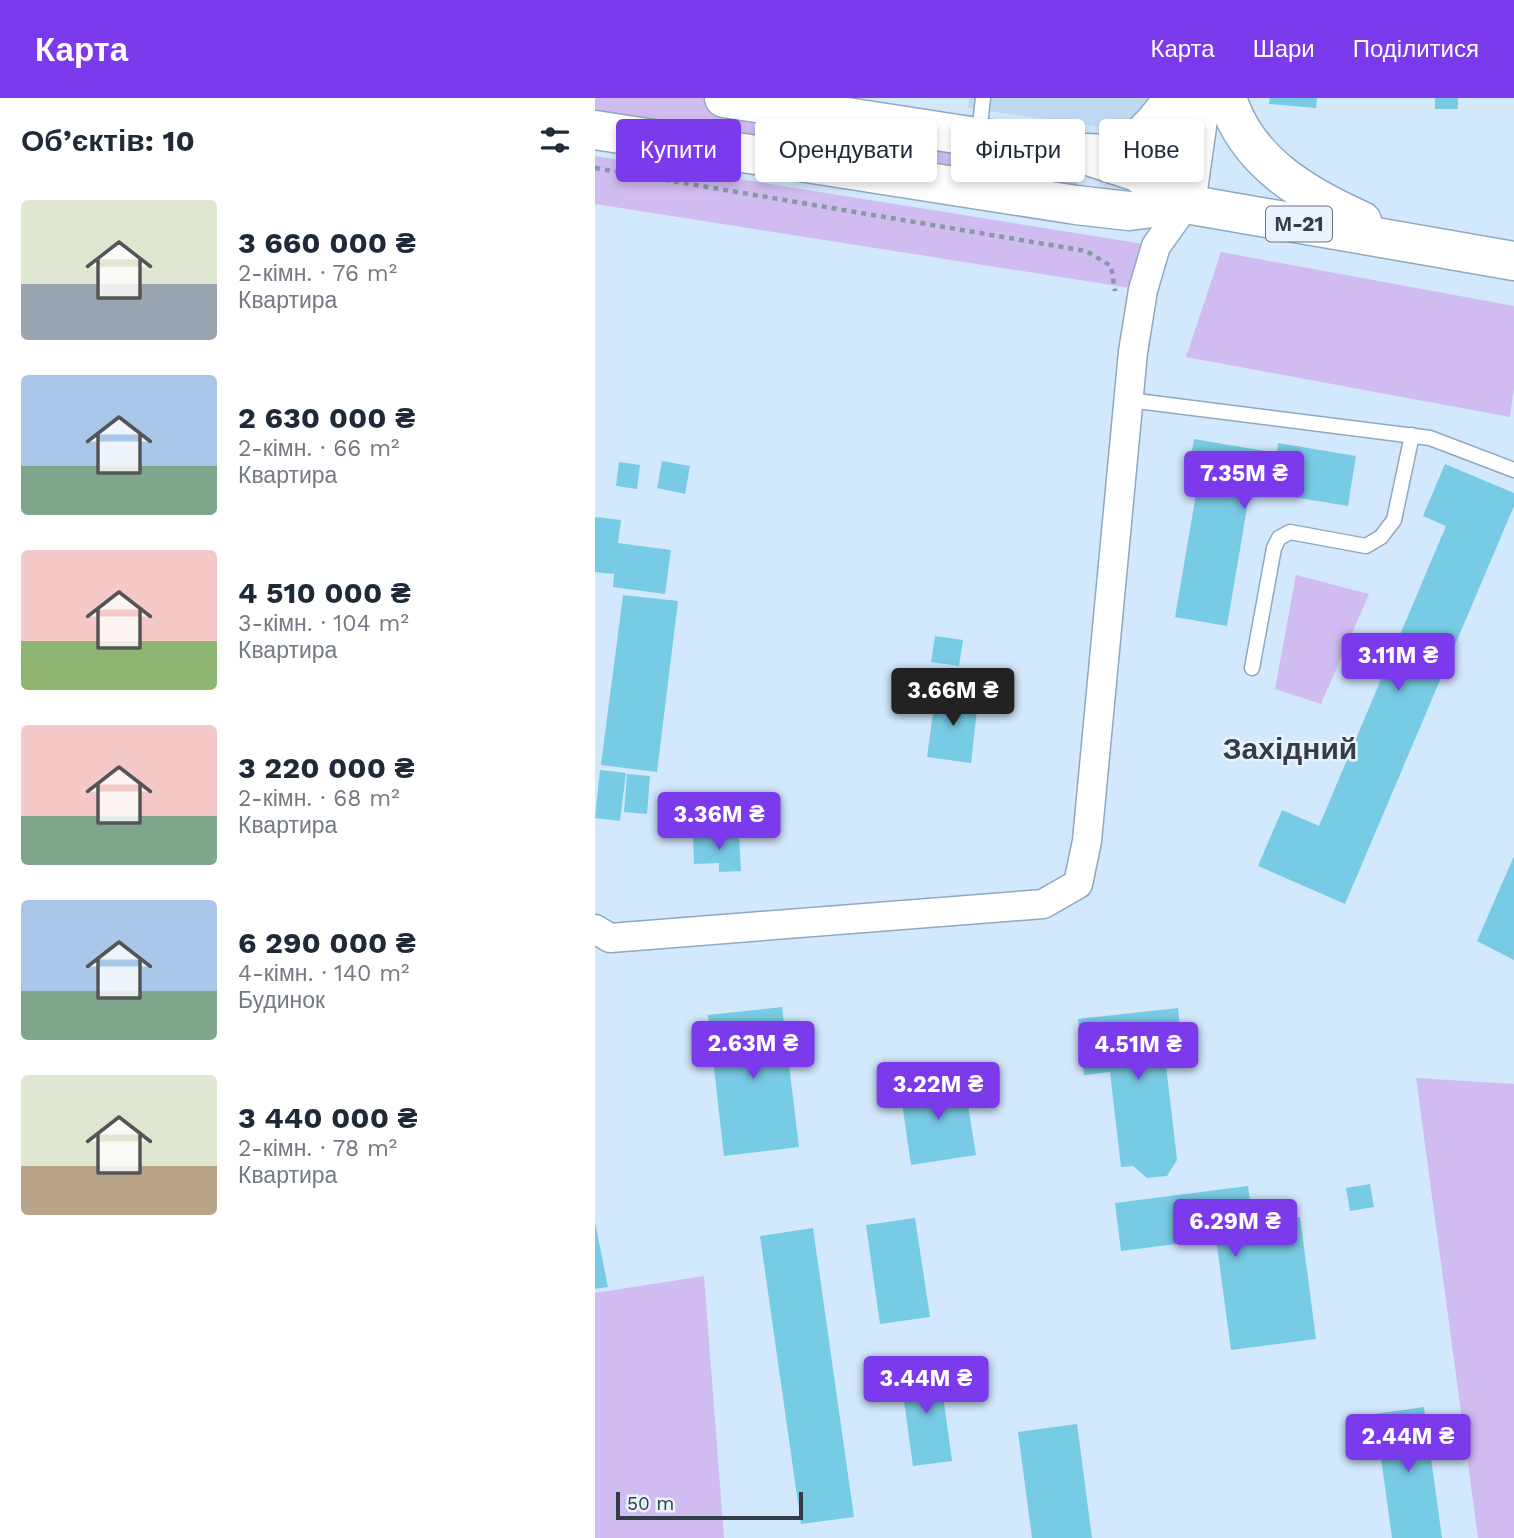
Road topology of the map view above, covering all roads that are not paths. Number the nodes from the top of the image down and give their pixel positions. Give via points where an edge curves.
1 (724, 98) edge
2 (983, 98) edge
3 (1173, 98) edge
4 (1201, 98) edge
5 (1227, 98) edge
6 (981, 119) edge
7 (595, 130) edge
8 (951, 134) edge
9 (1085, 153) edge
10 (1085, 155) edge
11 (1186, 204) junction
12 (1412, 244) junction
13 (1514, 261) edge
14 (1129, 400) junction
15 (1412, 435) junction
16 (1514, 470) edge
17 (1252, 668) dead end
18 (595, 929) edge

1 - 8 main road, М-21
2 - 6 lane
3 - 9 main road via 1148,129 1126,145 1112,153
4 - 11 main road
5 - 12 main road via 1234,122 1282,176 1315,200
7 - 11 main road, М-21 via 1076,205 1129,211
10 - 11 main road, М-21 via 1137,172
11 - 12 main road, М-21
11 - 14 street via 1156,246 1143,290
12 - 13 main road, М-21
14 - 15 lane
14 - 18 street via 1087,841 1078,884 1043,904 610,938
15 - 16 lane
15 - 17 lane via 1394,520 1381,537 1366,546 1290,532 1279,538

